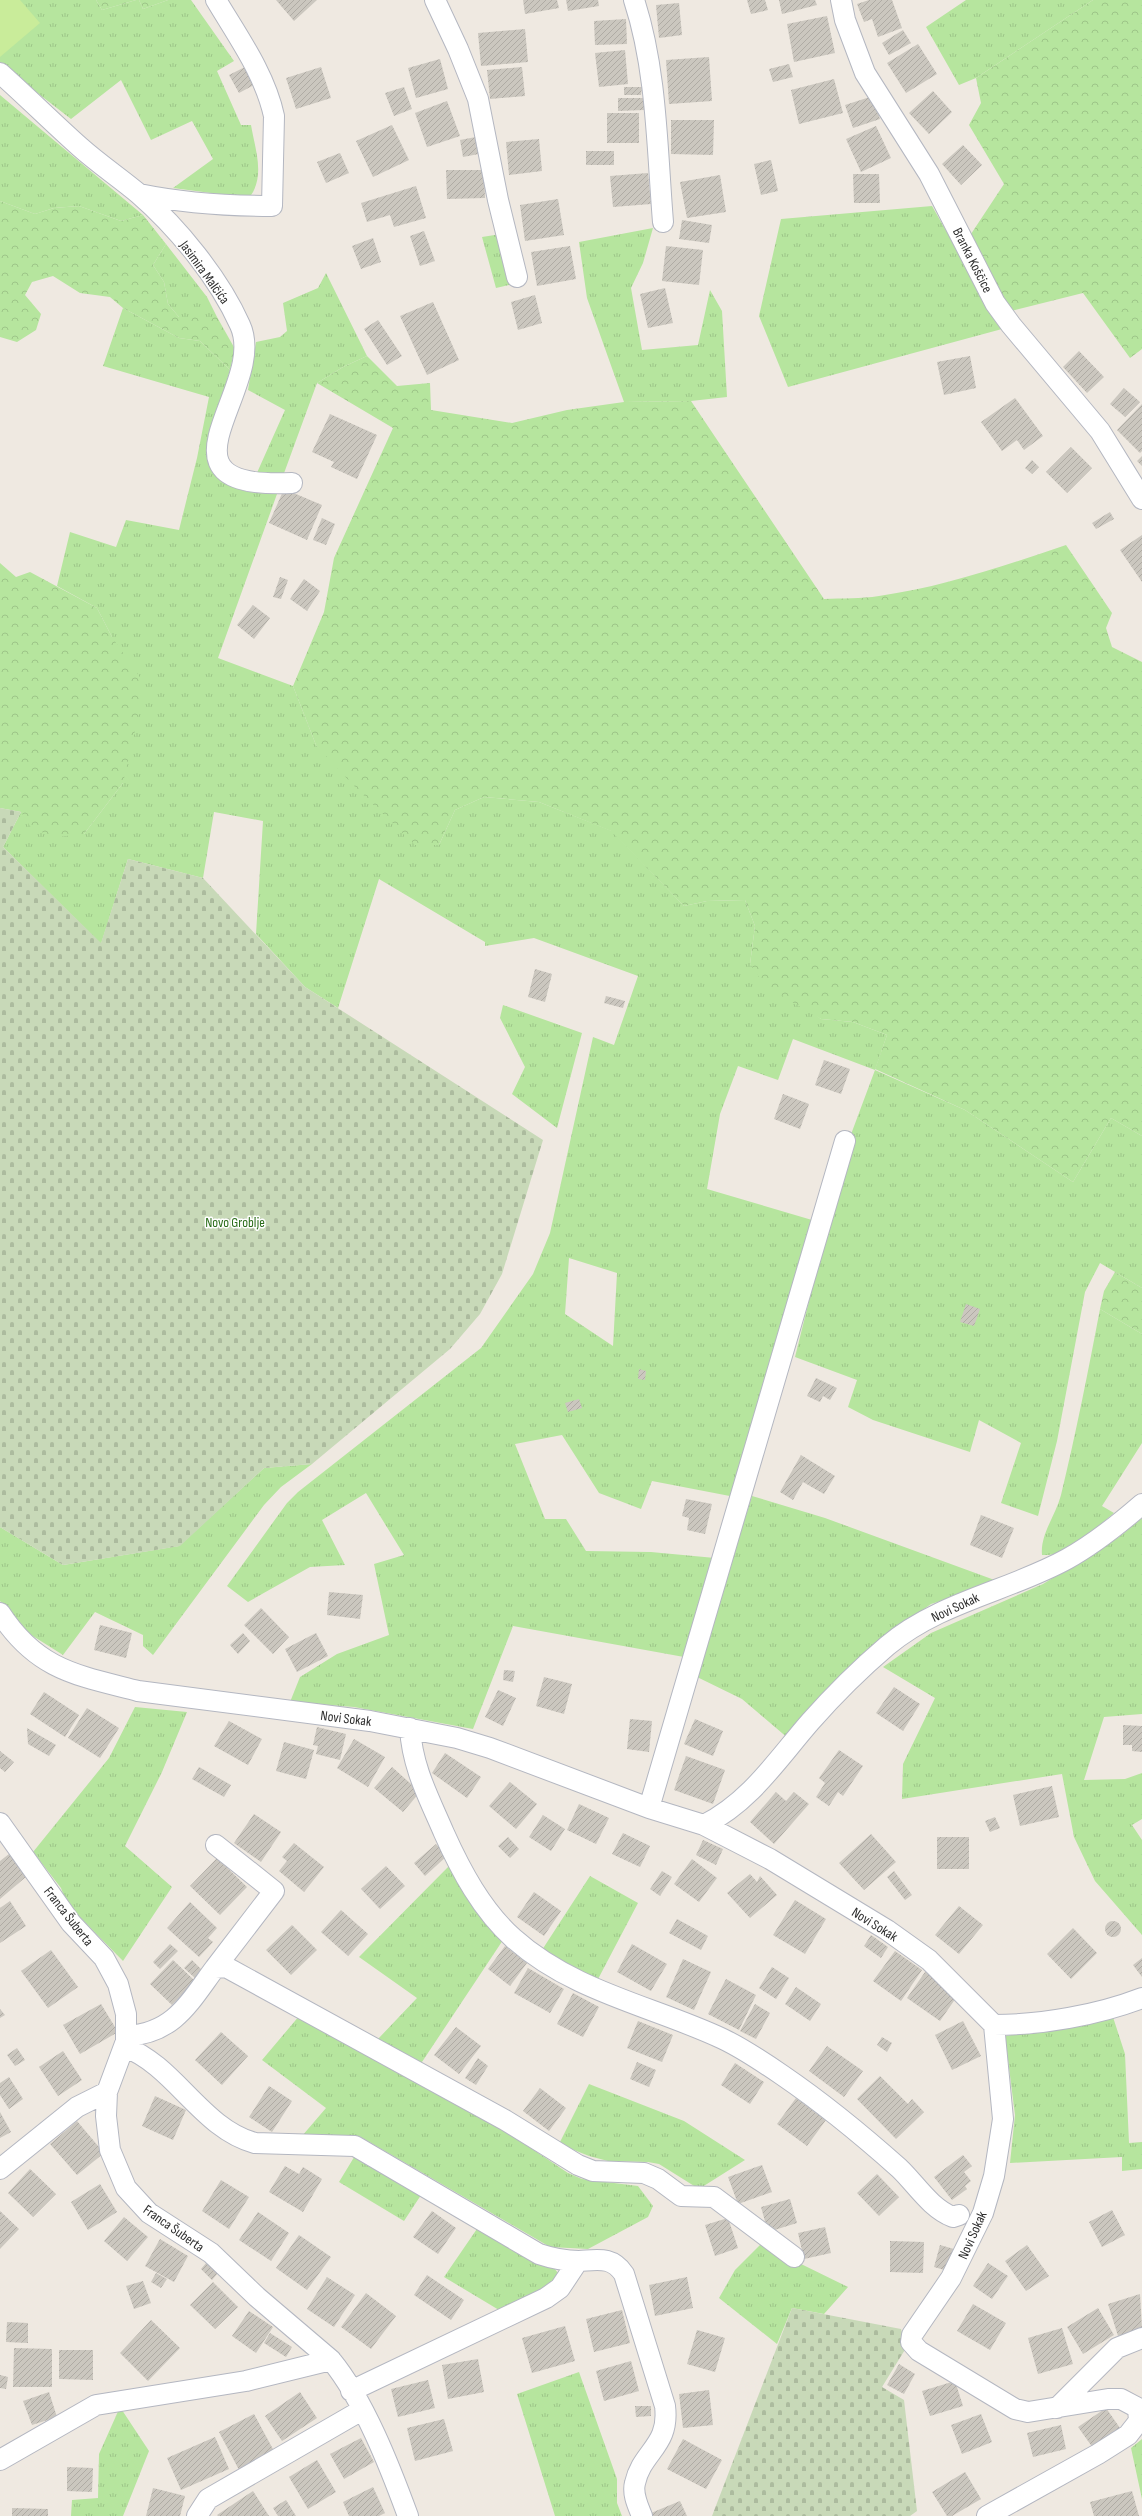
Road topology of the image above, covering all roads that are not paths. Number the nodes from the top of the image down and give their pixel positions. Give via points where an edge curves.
1 (216, 0) edge
2 (435, 0) edge
3 (634, 0) edge
4 (841, 0) edge
5 (0, 73) edge
6 (139, 194) junction
7 (663, 222) dead end
8 (517, 278) dead end
9 (292, 483) dead end
10 (1142, 499) edge
11 (845, 1140) dead end
12 (1142, 1504) edge
13 (0, 1613) edge
14 (410, 1728) junction
15 (649, 1808) junction
16 (0, 1823) edge
17 (704, 1825) junction
18 (216, 1845) dead end
19 (215, 1968) junction
20 (1142, 1998) edge
21 (994, 2025) junction
22 (126, 2041) junction
23 (107, 2092) junction
24 (0, 2169) edge
25 (959, 2215) dead end
26 (794, 2257) dead end
27 (578, 2261) junction
28 (1142, 2338) edge
29 (331, 2360) junction
30 (351, 2390) junction
31 (1057, 2408) junction
32 (362, 2410) junction
33 (1141, 2421) edge
34 (0, 2460) edge
35 (197, 2516) edge
36 (408, 2516) edge
37 (642, 2516) edge
38 (988, 2516) edge

1 - 6 street via 249,56 272,105 272,206 209,204
2 - 8 street via 478,99
3 - 7 street via 642,25 652,94
4 - 10 street, Branka Koščice via 845,20 865,73 929,174 995,303 1011,326 1100,431
5 - 6 street, Jasimira Malčića via 78,146
6 - 9 street, Jasimira Malčića via 171,226 221,289 241,326 246,346 244,364 218,437 216,453 219,461 224,469 243,481 260,485
11 - 15 street
12 - 17 street, Novi Sokak via 1119,1524 1067,1559 947,1609 888,1645 810,1722 757,1786 731,1809
13 - 14 street, Novi Sokak via 30,1650 47,1662 104,1682 138,1691
14 - 15 street, Novi Sokak via 490,1748
14 - 25 street via 414,1763 446,1838 482,1902 512,1937 553,1967 600,1992 704,2031 740,2048 813,2097 872,2144 935,2206 953,2216
15 - 17 street, Novi Sokak
16 - 22 street, Franca Šuberta via 71,1923 110,1967 125,2007
17 - 21 street, Novi Sokak via 770,1859 887,1930 929,1960
18 - 19 street via 274,1891
19 - 22 street via 170,2023 151,2033
19 - 26 street via 226,1967 238,1973 505,2120 578,2165 593,2171 644,2173 658,2179 681,2196 714,2197
20 - 21 street via 1078,2016 1021,2025
21 - 31 street, Novi Sokak via 1003,2119 994,2176 983,2213 954,2272 910,2339 919,2351 1015,2409 1028,2412
22 - 23 street, Franca Šuberta
22 - 27 street via 232,2134 244,2140 254,2143 355,2146 539,2254 549,2258
23 - 24 street via 77,2107
23 - 29 street, Franca Šuberta via 106,2116 110,2150 119,2175 130,2194 149,2212 211,2253 257,2297
27 - 30 street via 560,2288 546,2298
27 - 37 street via 606,2260 619,2266 624,2274 665,2406 666,2428 635,2482 634,2492
28 - 31 street via 1118,2348
29 - 30 street, Franca Šuberta
29 - 34 street via 246,2381 96,2405
30 - 32 street, Franca Šuberta
31 - 33 street, Novi Sokak via 1121,2399 1138,2408
32 - 35 street via 208,2499
32 - 36 street, Franca Šuberta
33 - 38 street, Novi Sokak via 1128,2435 1098,2454

